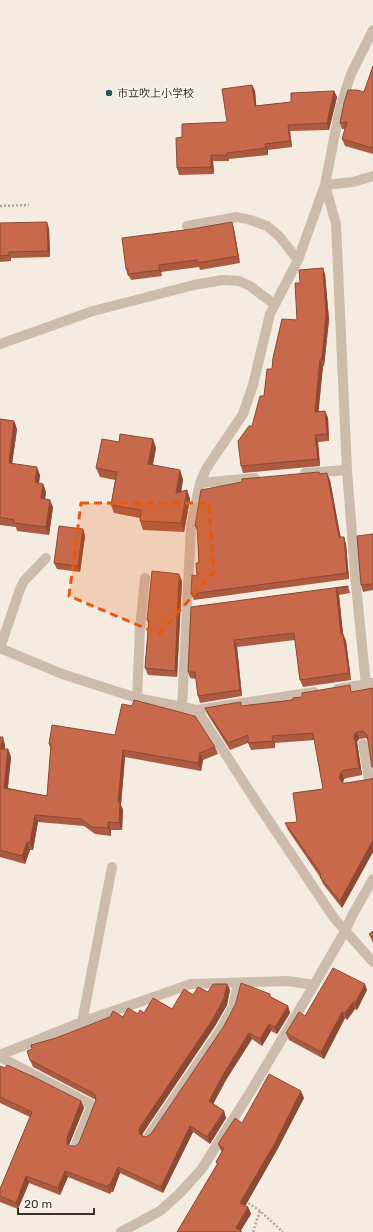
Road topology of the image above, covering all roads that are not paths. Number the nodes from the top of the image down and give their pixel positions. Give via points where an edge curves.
1 (373, 30) edge
2 (373, 176) edge
3 (325, 185) junction
4 (187, 226) dead end
5 (298, 260) junction
6 (274, 304) junction
7 (0, 344) edge
8 (347, 470) junction
9 (293, 474) edge
10 (262, 477) edge
11 (200, 483) junction
12 (46, 558) dead end
13 (145, 578) dead end
14 (0, 648) edge
15 (370, 684) edge
16 (136, 698) junction
17 (182, 708) junction
18 (197, 710) junction
19 (363, 744) edge
20 (368, 781) edge
21 (112, 867) dead end
22 (373, 879) edge
23 (345, 931) junction
24 (373, 962) edge
25 (238, 983) junction
26 (314, 985) junction
27 (82, 1022) junction
28 (0, 1056) edge
29 (148, 1136) edge
30 (75, 1147) edge
31 (121, 1232) edge

1 - 3 street via 351,74 340,108
2 - 3 street via 353,182
3 - 5 street
3 - 8 street via 336,224
4 - 5 street via 237,217 250,220 267,226 279,236
5 - 6 street
6 - 7 street via 250,286 239,281 222,280 93,311
6 - 11 street via 243,414 206,469
8 - 9 street
8 - 15 street via 352,585
10 - 11 street
11 - 17 street via 191,526 190,608
12 - 14 street via 24,581
13 - 16 street
14 - 16 street via 62,674
15 - 18 street
16 - 17 street
17 - 18 street
18 - 23 street via 303,872
19 - 20 street
21 - 27 street
22 - 23 street
23 - 24 street
23 - 26 street
25 - 26 street via 288,981
25 - 27 street via 191,984
25 - 29 street via 233,1007 221,1029
26 - 31 street via 201,1170 160,1210
27 - 28 street
28 - 30 street via 92,1105

